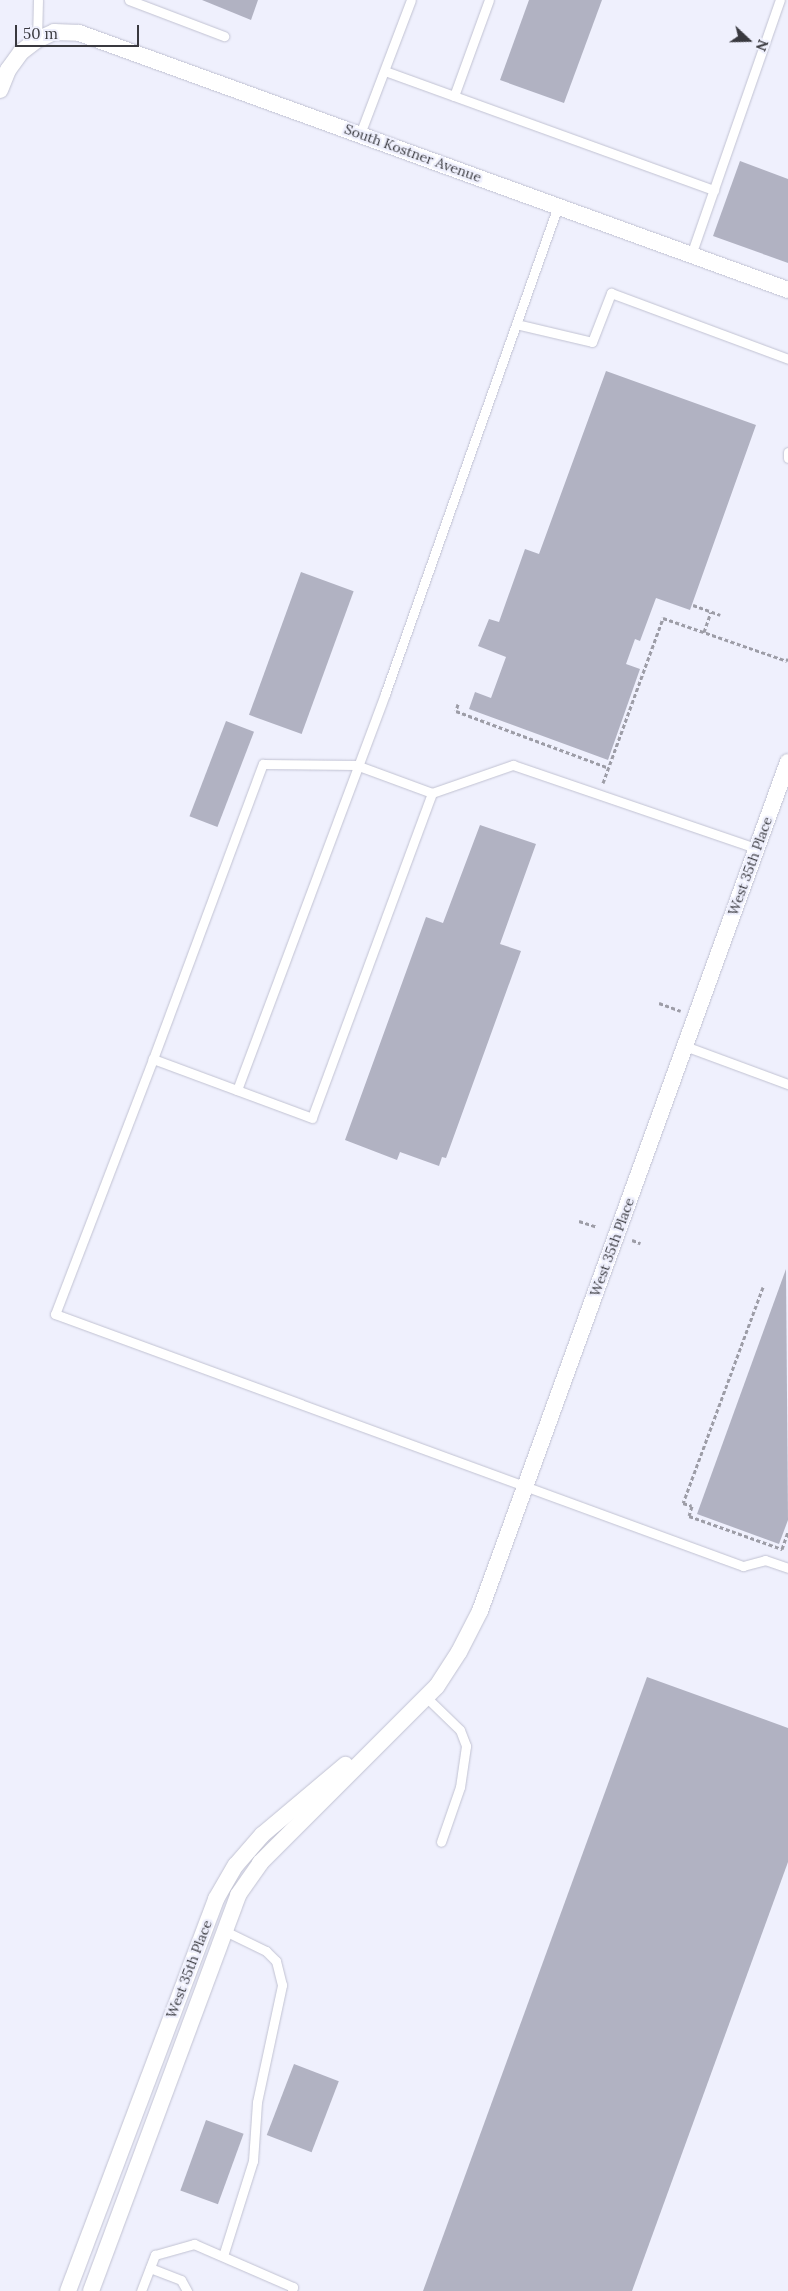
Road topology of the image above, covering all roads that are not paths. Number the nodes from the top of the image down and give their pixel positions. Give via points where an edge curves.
1 (38, 0) edge
2 (129, 0) edge
3 (411, 0) edge
4 (489, 0) edge
5 (780, 0) edge
6 (224, 36) dead end
7 (37, 40) junction
8 (385, 71) junction
9 (0, 90) edge
10 (454, 96) junction
11 (360, 134) junction
12 (714, 190) junction
13 (558, 206) junction
14 (691, 255) junction
15 (788, 290) edge
16 (516, 324) junction
17 (788, 359) edge
18 (788, 452) edge
19 (788, 458) edge
20 (788, 762) edge
21 (356, 766) junction
22 (432, 793) junction
23 (756, 848) junction
24 (685, 1046) junction
25 (153, 1059) junction
26 (788, 1084) edge
27 (237, 1090) junction
28 (525, 1488) junction
29 (788, 1568) edge
30 (426, 1697) junction
31 (408, 1716) junction
32 (441, 1842) dead end
33 (223, 1930) junction
34 (223, 2256) junction
35 (150, 2268) junction
36 (68, 2291) edge
37 (92, 2291) edge
38 (141, 2291) edge
39 (187, 2291) edge
40 (292, 2291) edge

1 - 7 lane
2 - 6 lane
3 - 8 lane
4 - 10 lane
5 - 12 lane
7 - 9 street via 8,70
7 - 11 street, South Kostner Avenue via 54,32 79,33
8 - 10 lane
8 - 11 lane
10 - 12 lane
11 - 13 street, South Kostner Avenue
12 - 14 lane
13 - 14 street, South Kostner Avenue
13 - 16 lane
14 - 15 street, South Kostner Avenue
16 - 17 lane via 592,342 611,293
16 - 21 lane
18 - 19 lane
20 - 23 street, West 35th Place
21 - 22 lane
21 - 25 lane via 263,764
21 - 27 lane
22 - 23 lane via 513,765
22 - 27 lane via 312,1118
23 - 24 street, West 35th Place
24 - 26 lane
24 - 28 street, West 35th Place
25 - 27 lane
25 - 28 lane via 55,1314
28 - 29 lane via 743,1566 765,1560
28 - 30 street, West 35th Place via 480,1611 459,1652
30 - 31 street, West 35th Place
30 - 32 lane via 460,1730 466,1746 460,1787
31 - 33 street, West 35th Place via 260,1863 238,1896
31 - 36 street, West 35th Place via 297,1803 236,1865 216,1899 196,1946
33 - 34 lane via 266,1951 276,1960 282,1985 257,2102 253,2161
33 - 37 street, West 35th Place
34 - 35 lane via 194,2244 156,2255
34 - 40 lane via 293,2287
35 - 38 lane
35 - 39 lane via 181,2280

